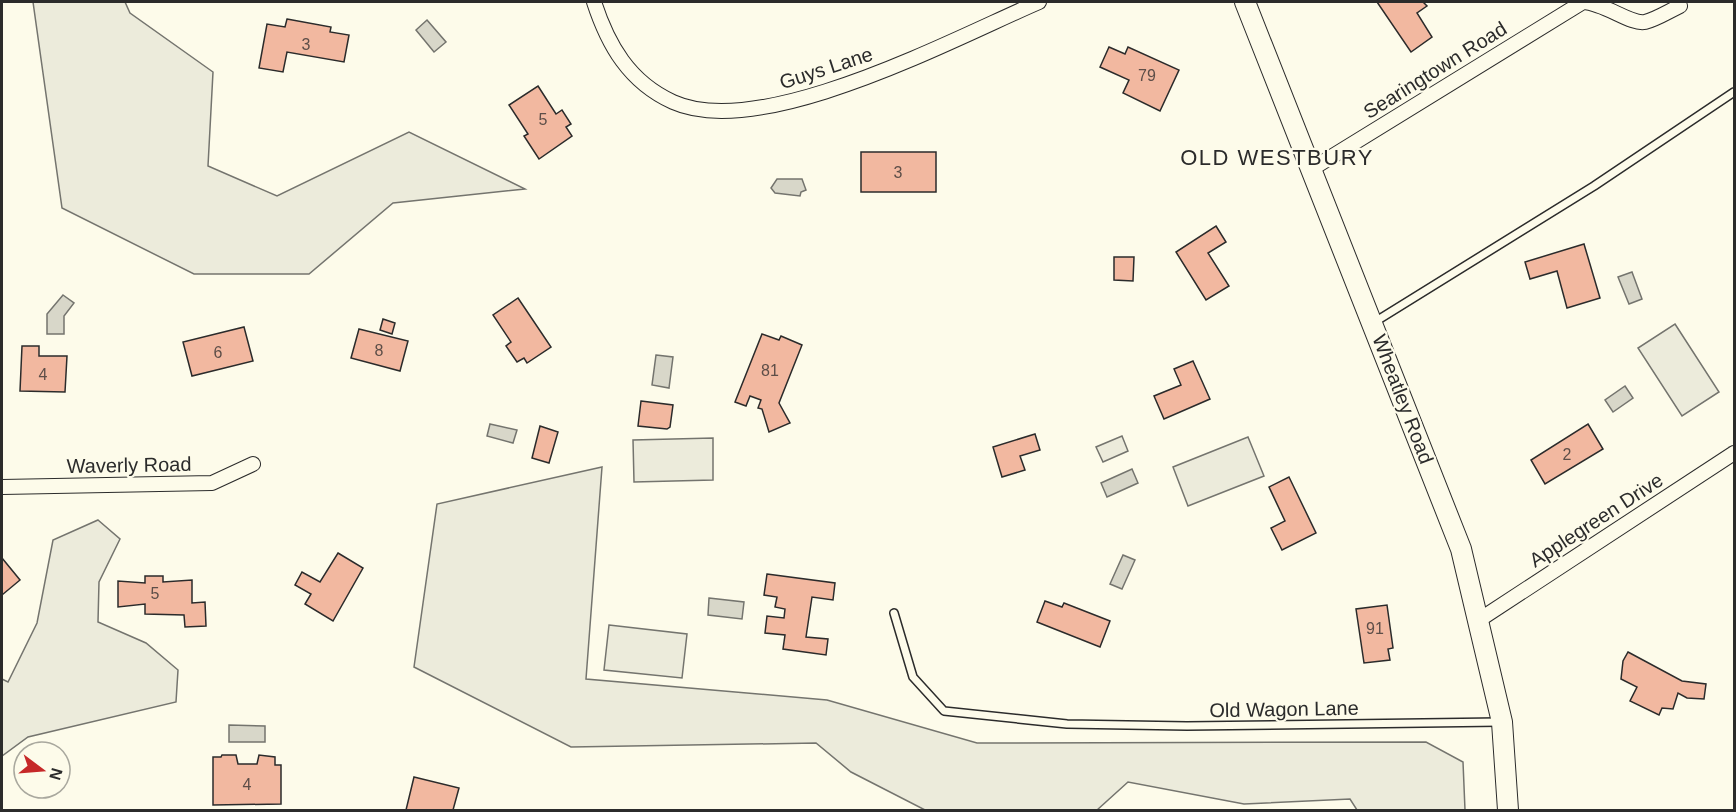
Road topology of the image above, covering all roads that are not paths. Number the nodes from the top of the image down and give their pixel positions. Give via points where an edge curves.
1 (594, 2) edge
2 (1039, 2) edge
3 (1245, 2) edge
4 (1680, 6) dead end
5 (1734, 92) edge
6 (1310, 170) junction
7 (1373, 323) junction
8 (1734, 453) edge
9 (253, 464) dead end
10 (2, 487) edge
11 (894, 614) dead end
12 (1479, 620) junction
13 (1502, 722) junction
14 (1508, 810) edge

1 - 2 street, Guys Lane via 610,46 649,89 674,102 712,110 750,110 805,99 856,81
3 - 6 street, Wheatley Road
4 - 6 street, Searingtown Road via 1644,22 1584,2
5 - 7 lane via 1594,186
6 - 7 street, Wheatley Road
7 - 12 street, Wheatley Road via 1461,549
8 - 12 street, Applegreen Drive
9 - 10 street, Waverly Road via 212,483
11 - 13 lane, Old Wagon Lane via 913,677 944,711 1067,724
12 - 13 street, Wheatley Road
13 - 14 street, Wheatley Road

